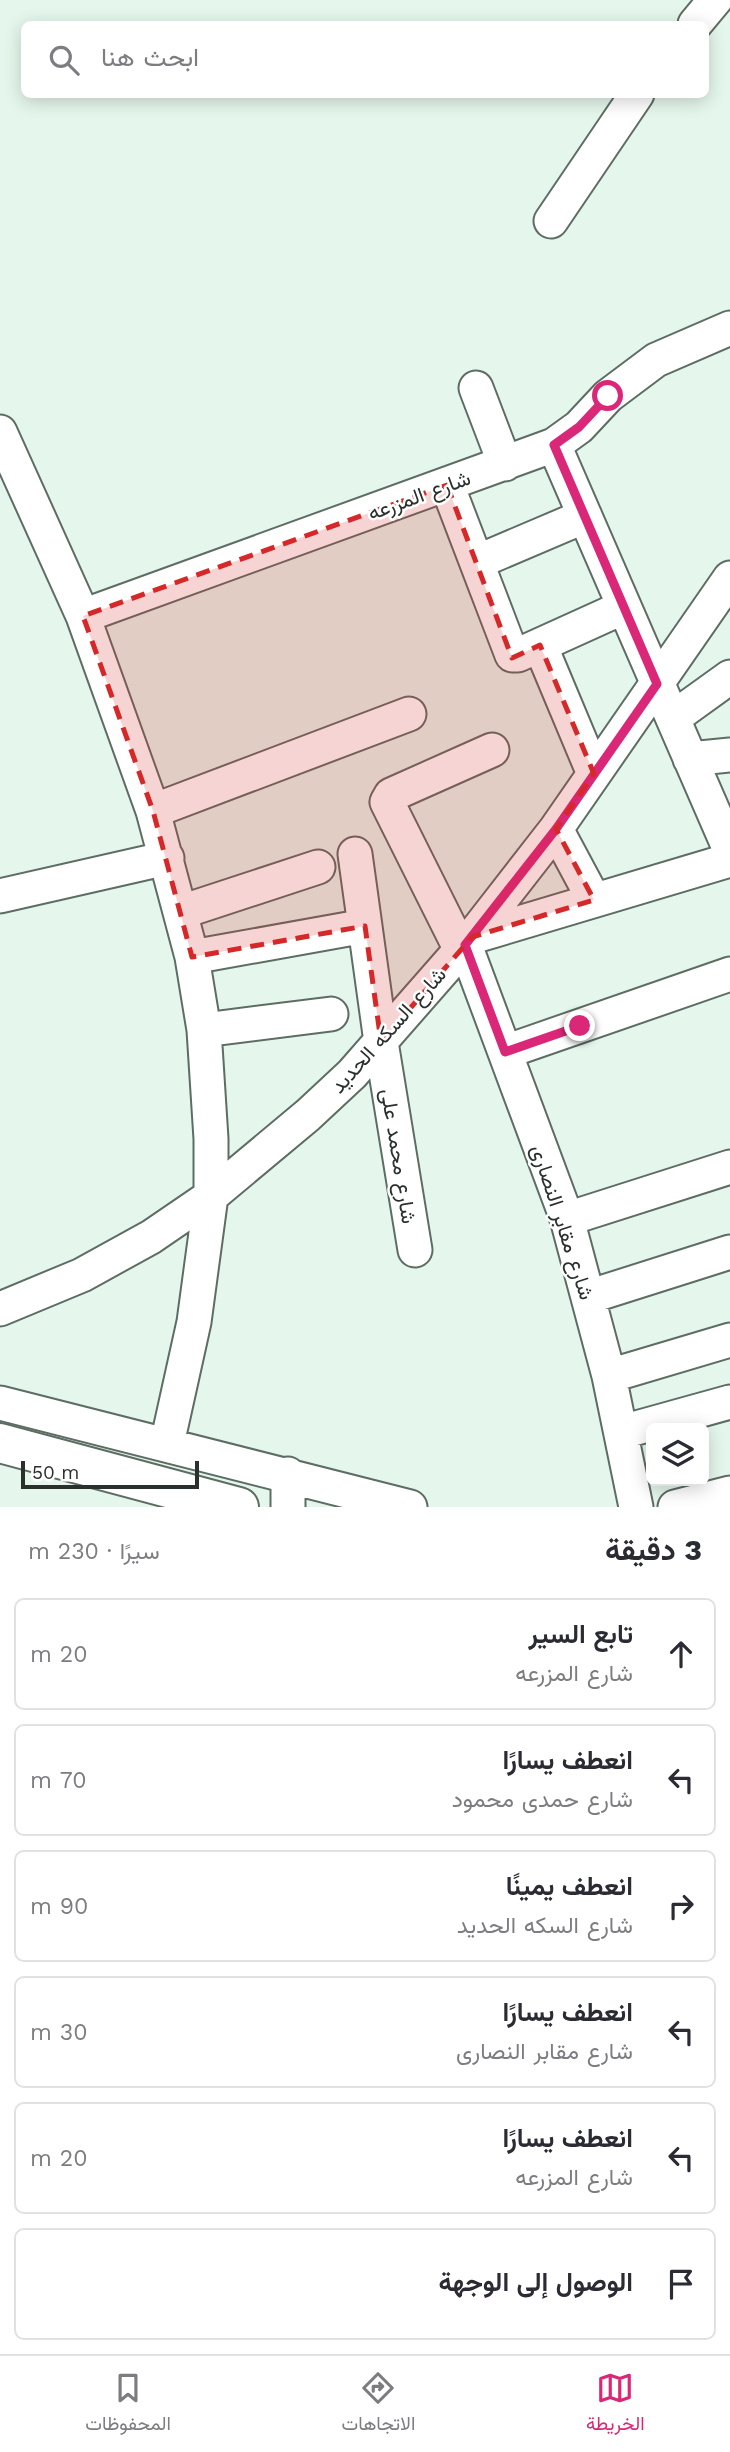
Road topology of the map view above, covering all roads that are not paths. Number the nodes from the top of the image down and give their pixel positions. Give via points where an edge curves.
1 (715, 0) edge
2 (698, 21) edge
3 (634, 98) edge
4 (551, 220) dead end
5 (730, 328) edge
6 (476, 388) dead end
7 (0, 432) edge
8 (554, 445) junction
9 (505, 464) junction
10 (447, 485) junction
11 (585, 516) junction
12 (477, 562) junction
13 (730, 578) edge
14 (624, 607) junction
15 (83, 616) junction
16 (540, 645) junction
17 (728, 680) edge
18 (657, 684) junction
19 (409, 714) dead end
20 (673, 718) junction
21 (492, 750) dead end
22 (730, 755) edge
23 (690, 759) junction
24 (594, 774) junction
25 (153, 811) junction
26 (556, 829) junction
27 (730, 850) edge
28 (355, 854) dead end
29 (167, 858) junction
30 (730, 859) edge
31 (318, 867) dead end
32 (0, 896) edge
33 (594, 900) junction
34 (181, 912) junction
35 (365, 926) junction
36 (466, 944) junction
37 (192, 957) junction
38 (730, 974) edge
39 (331, 1014) dead end
40 (204, 1030) junction
41 (381, 1042) junction
42 (505, 1052) junction
43 (730, 1167) edge
44 (211, 1196) junction
45 (567, 1219) junction
46 (415, 1250) dead end
47 (730, 1252) edge
48 (587, 1297) junction
49 (0, 1309) edge
50 (730, 1340) edge
51 (609, 1376) junction
52 (730, 1402) edge
53 (0, 1403) edge
54 (622, 1432) junction
55 (0, 1443) edge
56 (167, 1444) junction
57 (288, 1474) junction
58 (730, 1493) edge
59 (239, 1507) edge
60 (288, 1507) edge
61 (410, 1507) edge
62 (636, 1507) edge
63 (675, 1507) edge

1 - 2 street
3 - 4 street
5 - 8 street, شارع المزرعه via 656,360
6 - 9 street
7 - 15 street
8 - 9 street, شارع المزرعه
8 - 11 street
9 - 10 street, شارع المزرعه
10 - 12 street
10 - 15 street, شارع المزرعه
11 - 12 street
11 - 14 street
12 - 16 street via 510,652 518,655
13 - 18 street, شارع السكه الحديد
14 - 16 street
14 - 18 street
15 - 25 street
16 - 24 street
17 - 20 street
18 - 20 street
18 - 24 street, شارع السكه الحديد
19 - 25 street
20 - 23 street
21 - 36 street, شارع مقابر النصارى via 391,794 387,802
22 - 23 street
23 - 27 street
24 - 26 street, شارع السكه الحديد
25 - 29 street
26 - 33 street
26 - 36 street, شارع السكه الحديد
28 - 35 street, شارع محمد على
29 - 32 street
29 - 34 street
30 - 33 street
31 - 34 street
33 - 36 street
34 - 37 street
35 - 37 street
35 - 41 street, شارع محمد على
36 - 41 street, شارع السكه الحديد
36 - 42 street, شارع مقابر النصارى
37 - 40 street
38 - 42 street
39 - 40 street
40 - 44 street
41 - 44 street, شارع السكه الحديد via 308,1115
41 - 46 street, شارع محمد على
42 - 45 street, شارع مقابر النصارى
43 - 45 street
44 - 49 street, شارع السكه الحديد via 151,1237 82,1275
44 - 56 street via 194,1322
45 - 48 street, شارع مقابر النصارى
47 - 48 street
48 - 51 street, شارع مقابر النصارى
50 - 51 street
51 - 54 street, شارع مقابر النصارى
52 - 54 street
53 - 56 street
54 - 62 street, شارع مقابر النصارى
55 - 59 main road
56 - 57 street
57 - 60 street
57 - 61 street
58 - 63 street

